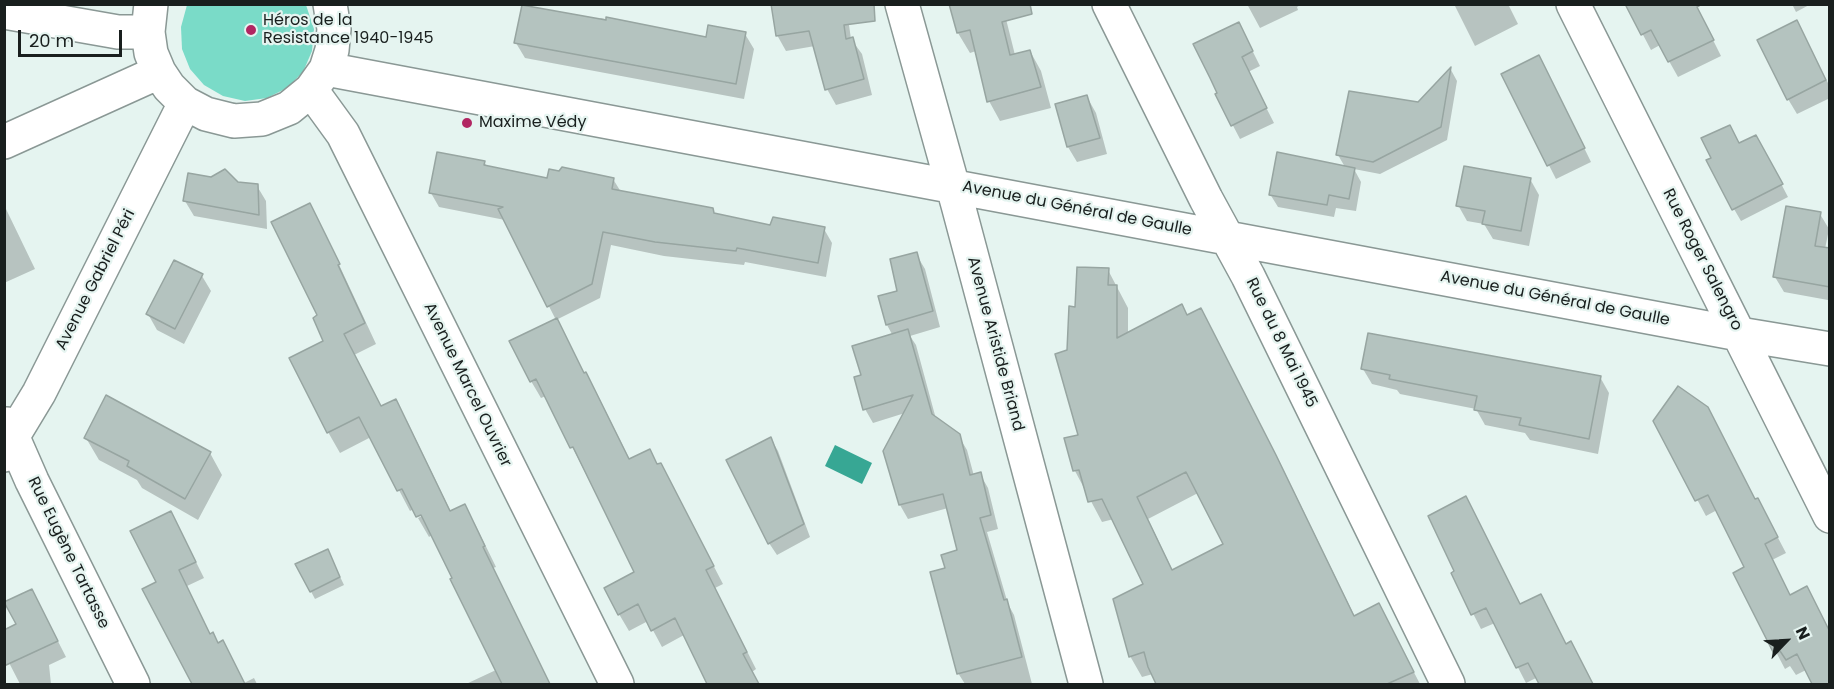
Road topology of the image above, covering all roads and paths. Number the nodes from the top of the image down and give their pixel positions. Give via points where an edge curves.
1 (330, 4) edge
2 (902, 4) edge
3 (1109, 4) edge
4 (1573, 4) edge
5 (4, 12) edge
6 (149, 18) edge
7 (159, 72) junction
8 (318, 80) junction
9 (185, 103) junction
10 (4, 141) edge
11 (952, 186) junction
12 (1227, 237) junction
13 (1739, 334) junction
14 (1830, 349) edge
15 (7, 437) edge
16 (1830, 516) edge
17 (133, 684) edge
18 (616, 684) edge
19 (1086, 684) edge
20 (1448, 684) edge

1 - 8 street via 332,50
2 - 11 street, Avenue Aristide Briand
3 - 12 street, Rue du 8 Mai 1945
4 - 13 street, Rue Roger Salengro
5 - 6 street via 118,32
6 - 7 street via 151,52
7 - 9 street
7 - 10 street
8 - 9 street via 289,108 262,119 234,121 206,114
8 - 11 street, Avenue du Général de Gaulle
8 - 18 street, Avenue Marcel Ouvrier
9 - 15 street, Avenue Gabriel Péri via 39,393
11 - 12 street, Avenue du Général de Gaulle
11 - 19 street, Avenue Aristide Briand
12 - 13 street, Avenue du Général de Gaulle
12 - 20 street, Rue du 8 Mai 1945
13 - 14 street, Avenue du Général de Gaulle
13 - 16 street, Rue Roger Salengro
15 - 17 street, Rue Eugène Tartasse

